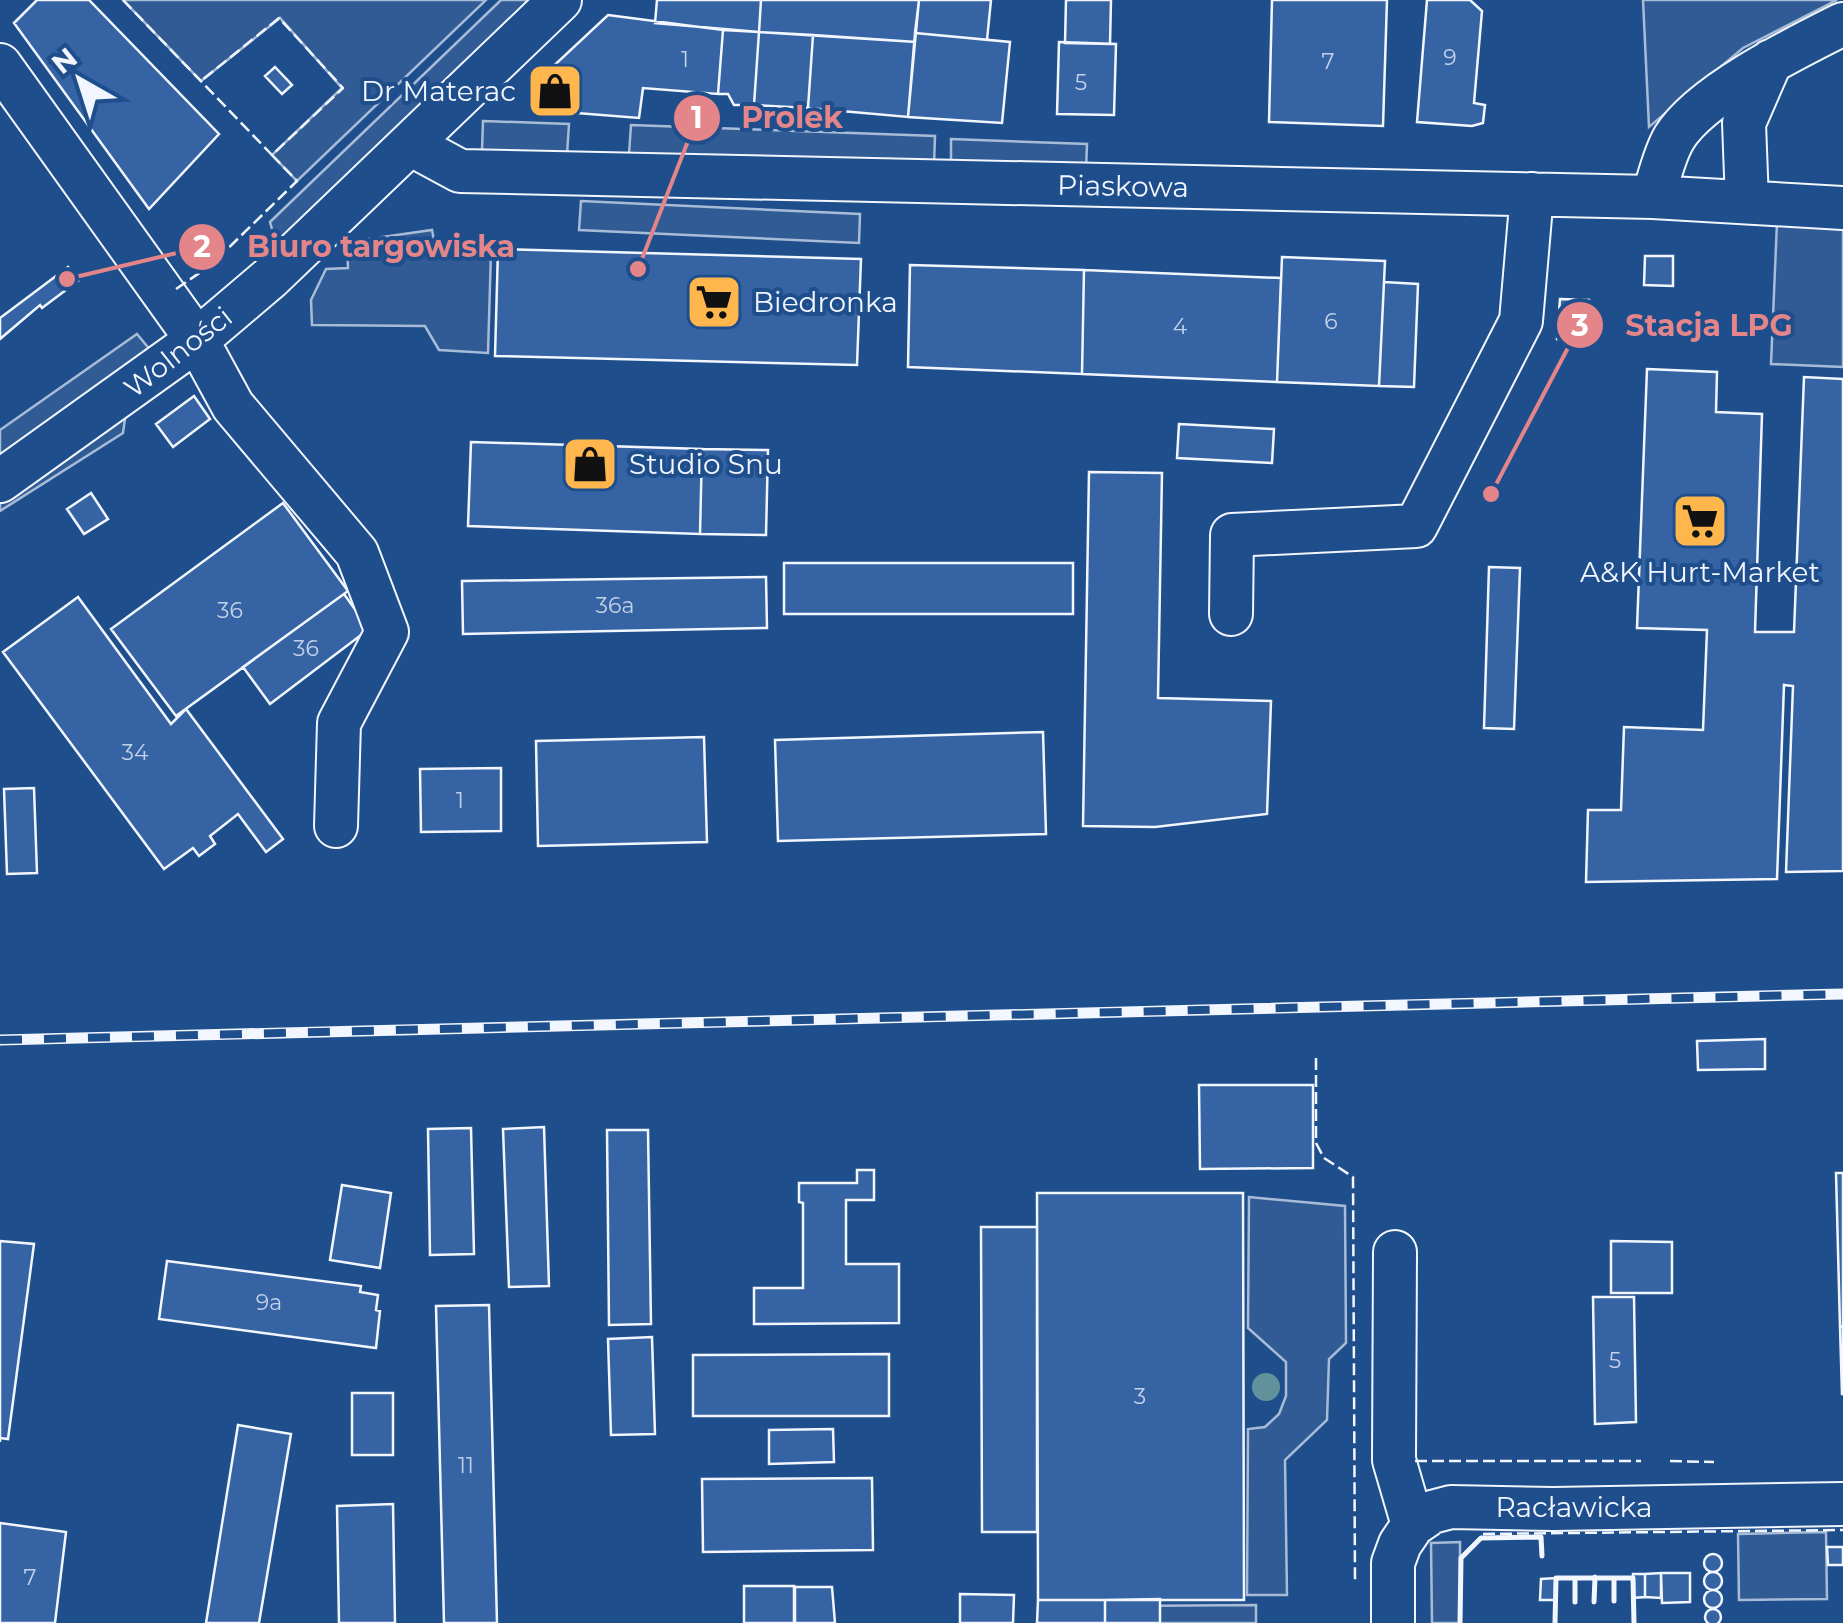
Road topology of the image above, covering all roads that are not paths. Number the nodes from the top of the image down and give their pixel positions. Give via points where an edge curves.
1 (560, 0) edge
2 (1843, 24) edge
3 (1771, 61) junction
4 (0, 65) edge
5 (410, 144) junction
6 (1532, 194) junction
7 (1653, 197) junction
8 (1747, 202) junction
9 (1843, 208) edge
10 (197, 340) junction
11 (0, 482) edge
12 (1231, 614) dead end
13 (336, 826) dead end
14 (1394, 1252) dead end
15 (1843, 1504) edge
16 (1413, 1525) junction
17 (1393, 1623) edge

1 - 5 street, Wolności
2 - 3 street
3 - 7 street via 1698,112 1674,138
3 - 8 street via 1744,123
4 - 10 street
5 - 6 street, Piaskowa via 460,172
5 - 10 street, Wolności
6 - 7 street, Piaskowa
6 - 12 street via 1521,320 1416,526 1232,535
7 - 8 street, Piaskowa
8 - 9 street, Piaskowa
10 - 11 street, Wolności
10 - 13 street via 233,406 357,553 386,632 340,722
14 - 16 street via 1394,1460
15 - 16 street, Racławicka via 1451,1507
16 - 17 street via 1394,1563

